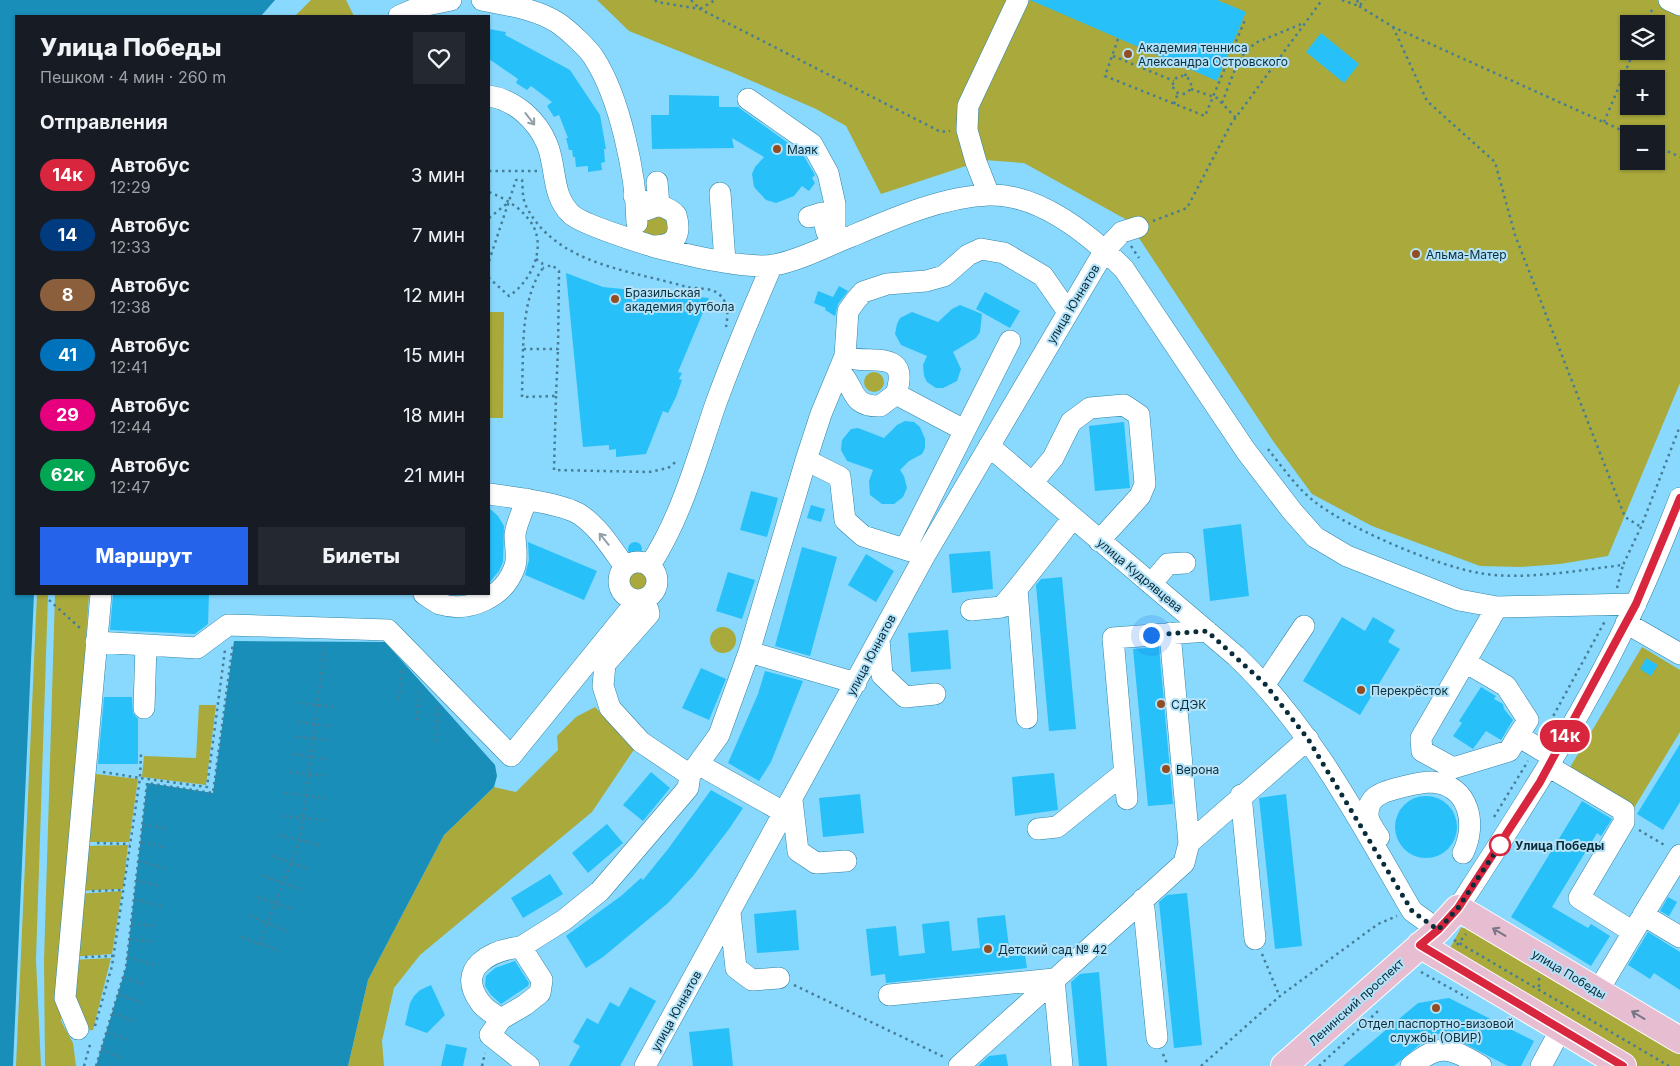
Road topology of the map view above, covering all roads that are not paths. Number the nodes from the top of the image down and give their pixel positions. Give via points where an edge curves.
1 (451, 0) edge
2 (482, 0) edge
3 (1018, 0) edge
4 (1669, 0) edge
5 (1680, 5) edge
6 (401, 15) edge
7 (490, 96) edge
8 (748, 99) dead end
9 (657, 182) dead end
10 (720, 193) dead end
11 (989, 195) junction
12 (634, 196) junction
13 (659, 206) junction
14 (1130, 229) road end
15 (825, 230) junction
16 (644, 237) junction
17 (1105, 250) junction
18 (725, 261) junction
19 (772, 266) junction
20 (1068, 312) junction
21 (1010, 341) dead end
22 (842, 364) junction
23 (896, 394) junction
24 (964, 430) junction
25 (989, 446) junction
26 (806, 460) junction
27 (1032, 483) junction
28 (490, 494) edge
29 (1680, 498) edge
30 (527, 499) junction
31 (1072, 518) junction
32 (1099, 541) junction
33 (915, 552) junction
34 (1186, 563) dead end
35 (650, 565) junction
36 (626, 567) junction
37 (1151, 584) junction
38 (1016, 589) junction
39 (101, 595) edge
40 (426, 595) edge
41 (635, 602) junction
42 (1636, 604) junction
43 (1497, 607) junction
44 (971, 610) dead end
45 (1626, 623) junction
46 (1304, 626) dead end
47 (1207, 631) junction
48 (1170, 633) junction
49 (879, 640) junction
50 (96, 642) junction
51 (146, 646) junction
52 (749, 652) junction
53 (1680, 654) edge
54 (1465, 662) junction
55 (856, 683) junction
56 (1265, 684) junction
57 (935, 694) dead end
58 (144, 708) dead end
59 (1027, 718) dead end
60 (1518, 736) junction
61 (1308, 739) junction
62 (1551, 762) junction
63 (694, 770) junction
64 (1124, 773) junction
65 (1241, 795) junction
66 (1126, 799) dead end
67 (788, 807) junction
68 (1038, 829) dead end
69 (1188, 843) junction
70 (1376, 850) junction
71 (1676, 852) edge
72 (1463, 853) dead end
73 (846, 860) dead end
74 (1143, 900) junction
75 (1458, 908) junction
76 (730, 913) junction
77 (1638, 923) junction
78 (1680, 937) edge
79 (1429, 938) junction
80 (1255, 939) road end
81 (521, 947) junction
82 (779, 978) road end
83 (1054, 979) junction
84 (1598, 991) junction
85 (889, 995) dead end
86 (501, 1019) junction
87 (1561, 1029) junction
88 (88, 1032) road end
89 (1156, 1038) dead end
90 (1680, 1040) edge
91 (658, 1044) junction
92 (959, 1065) edge
93 (529, 1066) edge
94 (645, 1066) edge
95 (662, 1066) edge
96 (1062, 1066) edge
97 (1284, 1066) edge
98 (1411, 1066) edge
99 (1481, 1066) edge
100 (1540, 1066) edge
101 (1623, 1066) edge

1 - 6 street via 422,6
2 - 12 street via 522,8 558,23 594,56 615,101
3 - 11 street via 968,106 967,130
4 - 5 street
7 -> 16 street via 500,98 528,114 547,144 560,201 572,216
8 - 15 street via 812,144 828,174 835,204
9 - 13 street
10 - 18 street
11 - 15 street via 956,199 904,215
11 - 17 street via 1028,202 1067,220
12 - 13 street via 644,203
12 - 16 street
13 - 16 street via 647,209
13 - 16 street via 676,215 677,236 668,244
14 - 17 street, улица Юннатов
15 - 19 street via 794,260
16 - 18 street
17 - 20 street, улица Юннатов
17 - 43 street via 1124,269 1246,451 1315,537 1347,556 1459,600
18 - 19 street
19 - 35 street via 742,334 666,541
20 - 22 street via 1043,276 1004,253 981,248 944,276 887,284 864,292 848,311
20 - 25 street, улица Юннатов
21 - 24 street
22 - 23 street via 854,397 865,404 880,406
22 - 23 street via 879,358 891,363 898,376
22 - 26 street
23 - 24 street
24 - 33 street
25 - 27 street, улица Кудрявцева
25 - 33 street, улица Юннатов
26 - 33 street via 840,477 845,520 864,536
26 - 52 street
27 - 31 street, улица Кудрявцева
27 - 32 street via 1053,458 1071,422 1090,408 1124,405 1139,415 1145,484 1140,496
28 - 30 street
29 - 42 street, Ленинский проспект
36 -> 30 street via 601,534 578,514
30 - 40 street via 515,534 515,567 504,586 487,600 463,607 439,604
31 - 32 street, улица Кудрявцева
31 - 38 street
32 - 37 street, улица Кудрявцева
33 - 49 street, улица Юннатов
34 - 37 street via 1168,564
35 - 36 street via 635,562
35 - 41 street via 658,578 654,592 649,598
36 - 41 street via 619,577 619,584 627,597
37 - 47 street, улица Кудрявцева
38 - 44 street via 1002,608
38 - 59 street
39 - 50 street
41 - 51 street via 511,756 388,630 231,633 198,648
41 - 63 street via 648,609 648,614 605,664 603,686 610,708 641,742
42 - 43 street
42 - 45 street, Ленинский проспект
43 - 54 street
45 - 53 street
45 - 62 street, Ленинский проспект
46 - 56 street
47 - 48 street
47 - 56 street, улица Кудрявцева
48 - 64 street via 1113,638
48 - 69 street
49 - 55 street, улица Юннатов
49 - 57 street via 882,675 905,697
50 - 51 street
50 - 88 street via 66,998
51 - 58 street
52 - 55 street
52 - 63 street via 719,734
54 - 60 street via 1506,686 1528,720
54 - 60 street via 1421,738 1422,751 1453,768 1509,751
55 - 67 street, улица Юннатов
56 - 61 street, улица Кудрявцева
60 - 62 street
61 - 65 street
61 - 70 street, улица Кудрявцева
62 - 75 street, Ленинский проспект
62 - 77 street via 1624,811 1624,822 1579,898
63 - 67 street
63 - 81 street via 688,788 600,891 564,920
64 - 66 street
64 - 68 street via 1057,827
65 - 69 street
65 - 80 street
67 - 73 street via 798,851 816,863
67 - 76 street, улица Юннатов
69 - 74 street via 1184,862
70 - 72 street via 1383,843 1368,817 1370,804 1378,794 1419,782 1434,782 1460,797 1468,810 1472,825 1470,840
70 - 79 street, улица Кудрявцева
71 - 77 street
74 - 83 street
74 - 89 street
75 - 79 main road, Ленинский проспект
84 -> 75 main road, улица Победы
76 - 82 street via 736,968 752,980
76 - 91 street, улица Юннатов
77 - 78 street
77 - 84 street
79 - 87 main road
79 - 97 main road, Ленинский проспект
81 - 86 street via 542,980 540,992 519,1010
81 - 86 street via 493,954 478,964 471,975 471,988 481,1004
83 - 85 street
83 - 92 street
83 - 96 street
90 -> 84 main road, улица Победы
86 - 93 street via 490,1035
87 - 100 street
87 - 101 main road
91 - 94 street, улица Юннатов
91 - 95 street
98 - 99 street via 1426,1054 1440,1049 1455,1051

